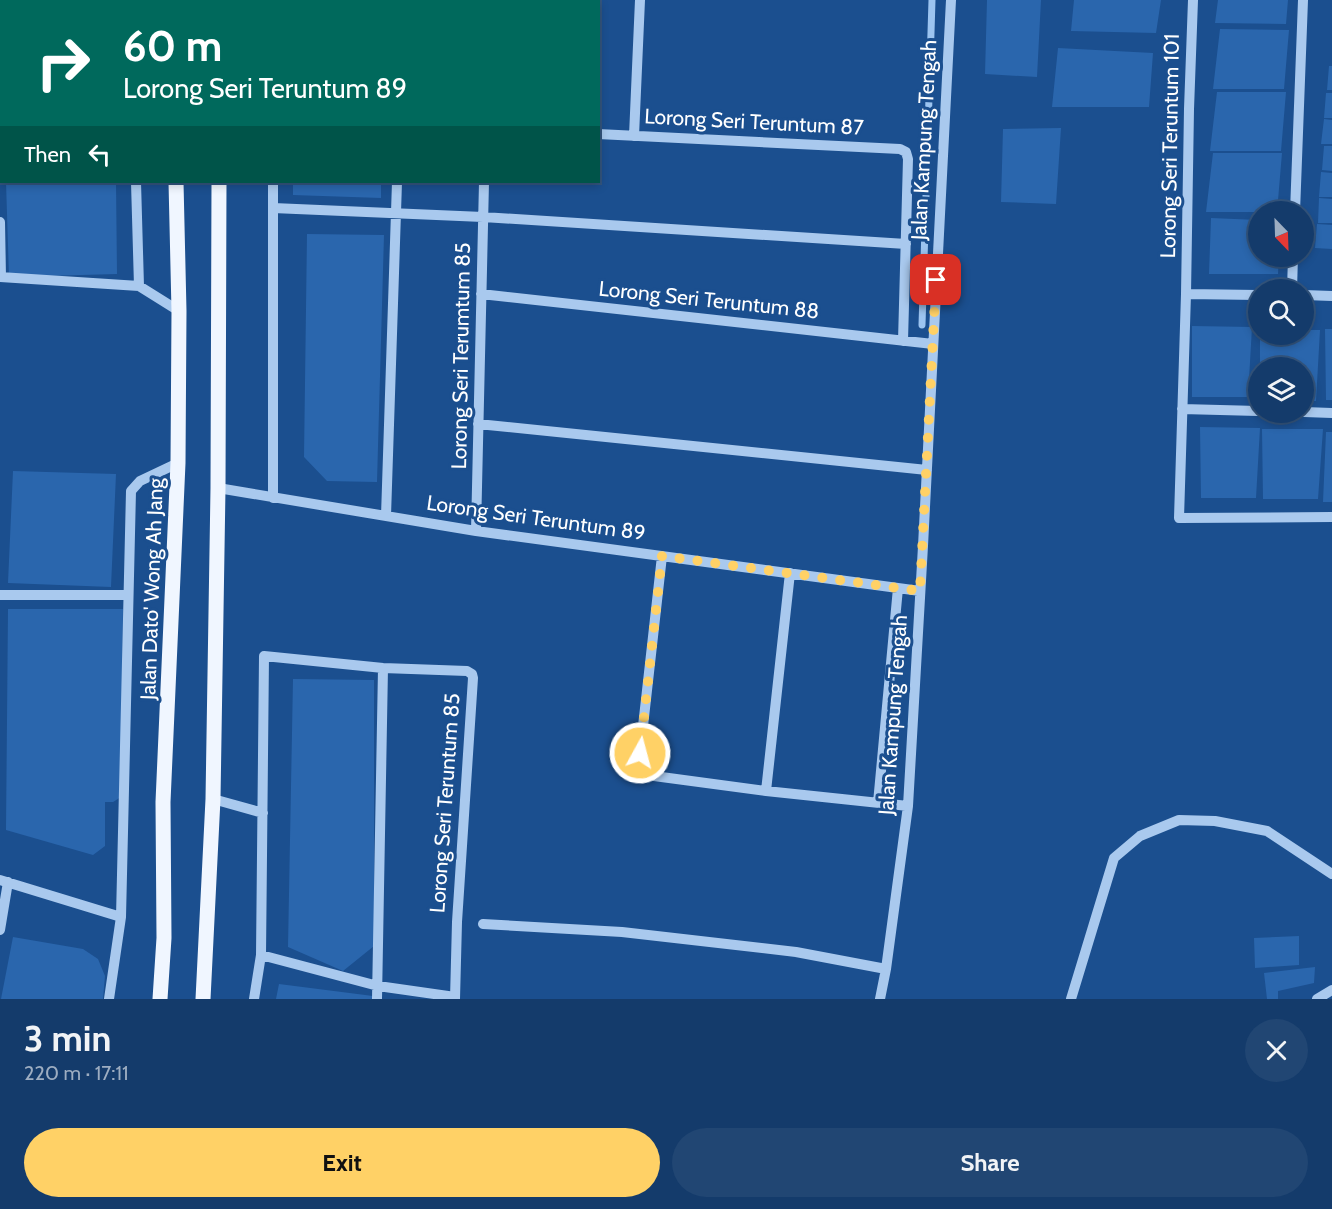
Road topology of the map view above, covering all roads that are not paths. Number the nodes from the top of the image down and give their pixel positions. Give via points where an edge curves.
1 (640, 0) edge
2 (951, 0) edge
3 (1193, 0) edge
4 (1303, 0) edge
5 (600, 134) edge
6 (634, 136) junction
7 (136, 183) edge
8 (176, 183) edge
9 (219, 183) edge
10 (273, 183) edge
11 (397, 183) edge
12 (484, 183) edge
13 (1295, 201) edge
14 (273, 208) junction
15 (396, 213) junction
16 (483, 217) junction
17 (0, 222) edge
18 (906, 244) junction
19 (1, 277) edge
20 (139, 286) junction
21 (482, 294) junction
22 (1186, 294) junction
23 (1248, 295) edge
24 (1314, 295) edge
25 (1332, 296) edge
26 (179, 311) junction
27 (903, 341) junction
28 (933, 344) junction
29 (1182, 409) junction
30 (1248, 411) edge
31 (1314, 412) edge
32 (1332, 412) edge
33 (478, 424) junction
34 (178, 463) junction
35 (927, 470) junction
36 (219, 488) junction
37 (273, 498) junction
38 (386, 516) junction
39 (1332, 518) edge
40 (476, 531) junction
41 (662, 556) junction
42 (790, 573) junction
43 (898, 588) junction
44 (920, 591) junction
45 (0, 595) edge
46 (128, 595) junction
47 (383, 668) junction
48 (766, 791) junction
49 (213, 799) junction
50 (878, 803) junction
51 (908, 806) junction
52 (263, 813) junction
53 (1332, 874) edge
54 (4, 881) edge
55 (121, 917) junction
56 (483, 924) dead end
57 (0, 930) edge
58 (261, 955) junction
59 (886, 969) junction
60 (378, 986) junction
61 (1332, 990) edge
62 (455, 998) edge
63 (109, 999) edge
64 (160, 999) edge
65 (203, 999) edge
66 (254, 999) edge
67 (376, 999) edge
68 (880, 999) edge
69 (1071, 999) edge
70 (1317, 999) edge

1 - 6 street
2 - 28 street, Jalan Kampung Tengah
3 - 22 street, Lorong Seri Teruntum 101
4 - 13 street
5 - 6 street, Lorong Seri Teruntum 87
6 - 18 street, Lorong Seri Teruntum 87 via 900,149 908,159
7 - 20 street
8 - 26 main road, Jalan Dato' Wong Ah Jang
9 - 36 main road
10 - 14 street
11 - 15 street
12 - 16 street
14 - 15 street
14 - 37 street
15 - 16 street
15 - 38 street
16 - 18 street
16 - 21 street, Lorong Seri Terumtum 85
17 - 19 street
18 - 27 street
19 - 20 street
20 - 26 street
21 - 27 street, Lorong Seri Teruntum 88
21 - 33 street, Lorong Seri Terumtum 85
22 - 23 street
22 - 29 street, Lorong Seri Teruntum 101
24 - 25 street
26 - 34 main road, Jalan Dato' Wong Ah Jang
27 - 28 street, Lorong Seri Teruntum 88
28 - 35 street, Jalan Kampung Tengah
29 - 30 street
29 - 39 street, Lorong Seri Teruntum 101 via 1179,518
31 - 32 street
33 - 35 street
33 - 40 street, Lorong Seri Terumtum 85
34 - 46 street via 140,481 131,491
34 - 64 main road, Jalan Dato' Wong Ah Jang via 163,802 164,938
35 - 44 street, Jalan Kampung Tengah
36 - 37 street, Lorong Seri Teruntum 89
36 - 49 main road
37 - 38 street, Lorong Seri Teruntum 89
38 - 40 street, Lorong Seri Teruntum 89
40 - 41 street, Lorong Seri Teruntum 89
41 - 42 street, Lorong Seri Teruntum 89
41 - 48 street via 640,753 654,776
42 - 43 street, Lorong Seri Teruntum 89
42 - 48 street
43 - 44 street, Lorong Seri Teruntum 89
43 - 50 street
44 - 51 street, Jalan Kampung Tengah
45 - 46 street
46 - 55 street
47 - 52 street, Lorong Seri Teruntum 85 via 264,656
47 - 60 street
47 - 62 street, Lorong Seri Teruntum 85 via 467,671 473,678
48 - 50 street
49 - 52 street
49 - 65 main road
50 - 51 street
51 - 59 street, Jalan Kampung Tengah
52 - 58 street
53 - 69 street via 1267,831 1215,821 1179,820 1140,836 1114,858
54 - 55 street
54 - 57 street
55 - 63 street
56 - 59 street via 622,932 796,951
58 - 60 street
58 - 66 street
59 - 68 street, Jalan Kampung Tengah
60 - 62 street
60 - 67 street
61 - 70 street

